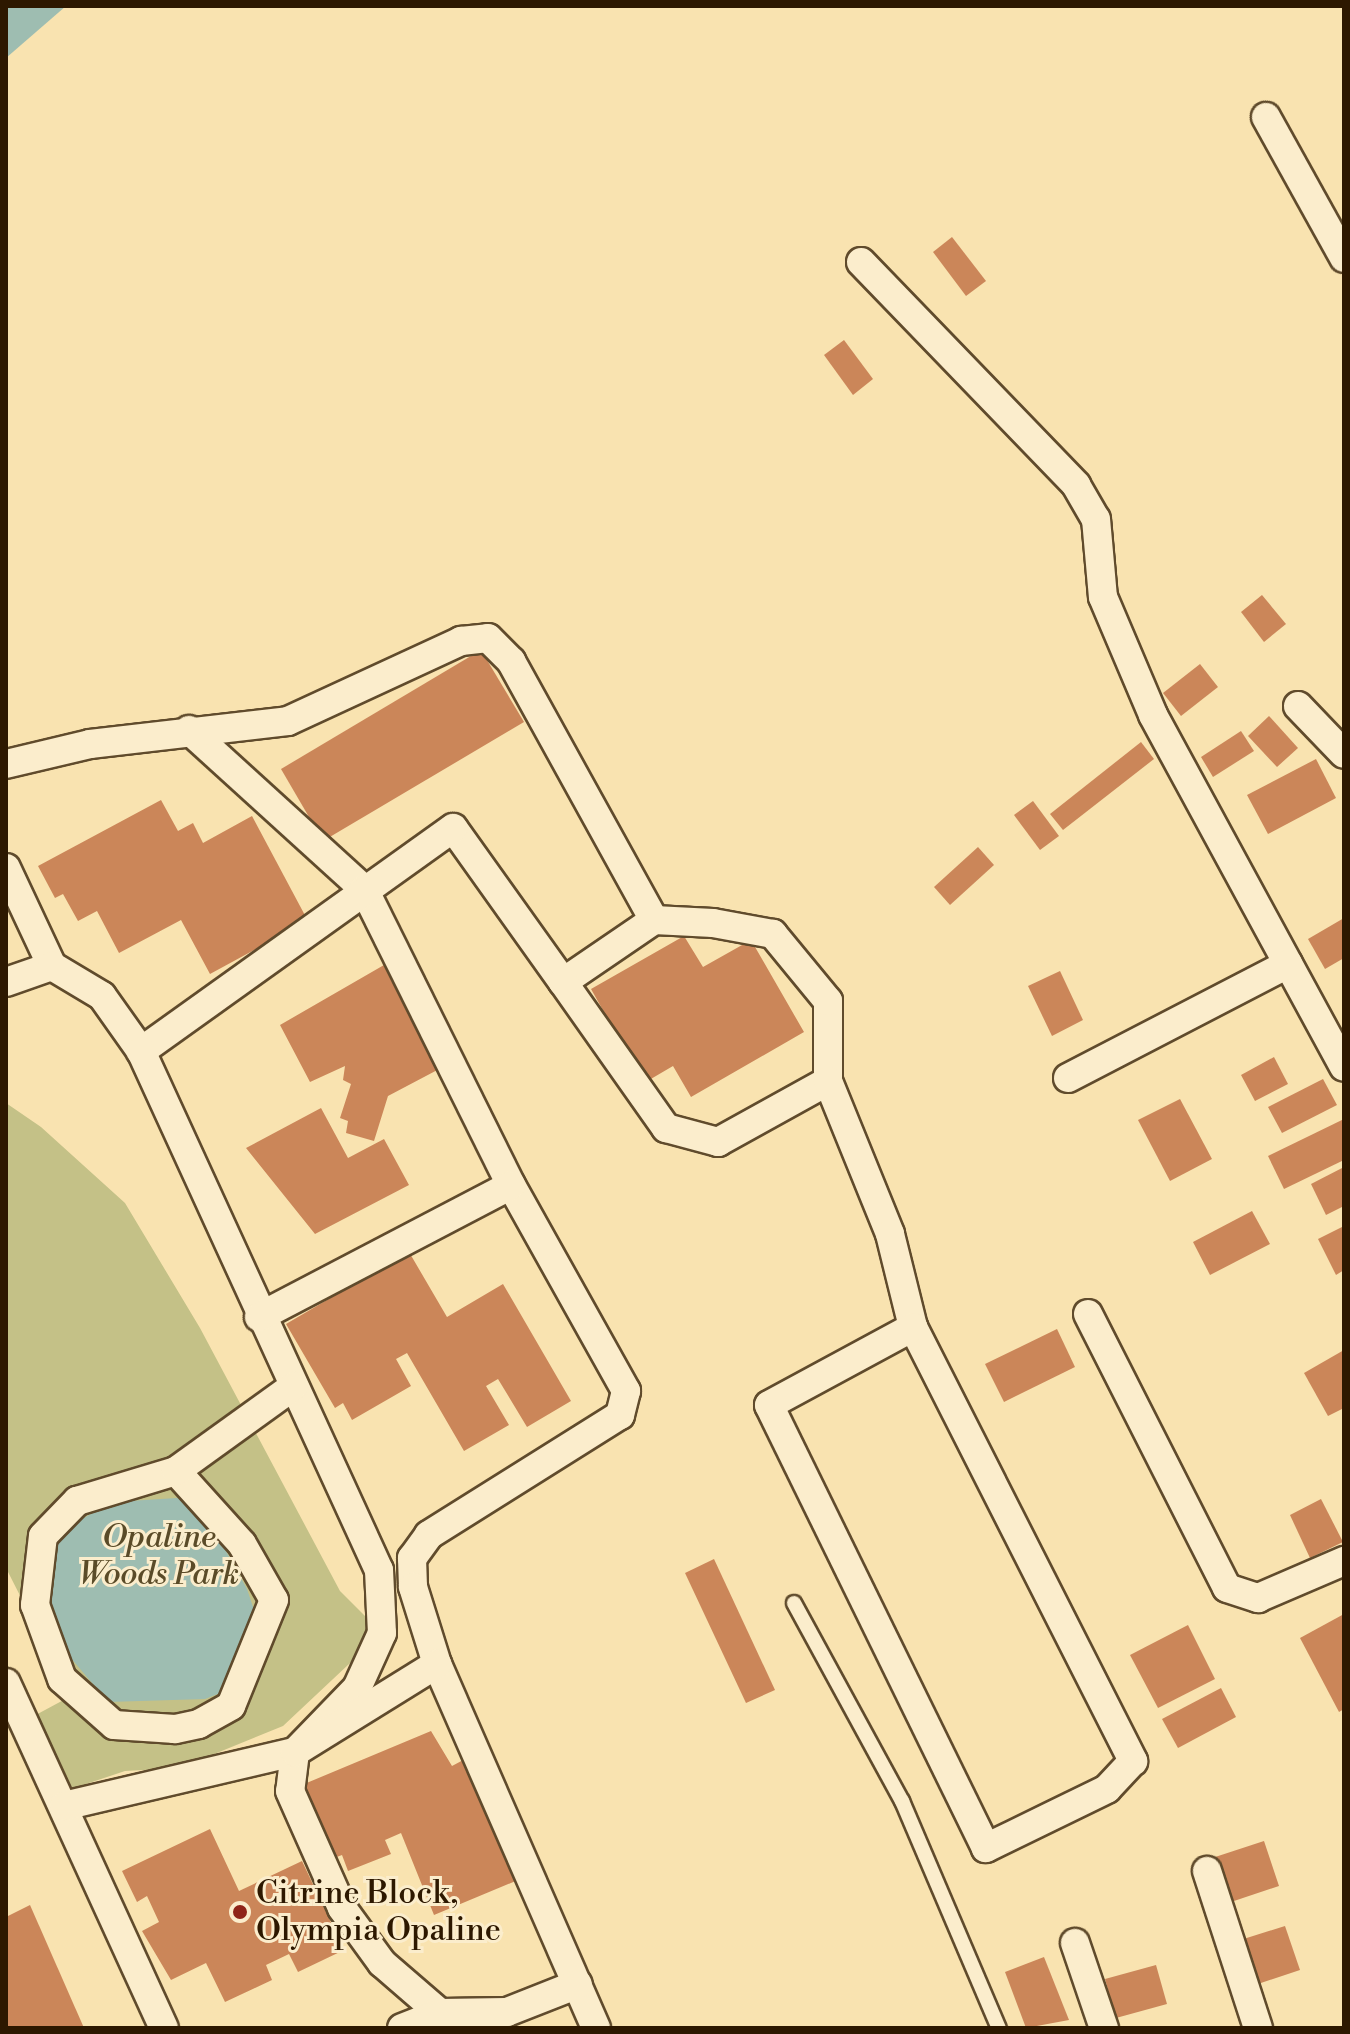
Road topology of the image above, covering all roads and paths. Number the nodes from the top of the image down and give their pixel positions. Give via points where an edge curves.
1 (1266, 117) dead end
2 (1344, 258) edge
3 (861, 262) dead end
4 (1298, 706) dead end
5 (189, 730) junction
6 (1344, 754) edge
7 (6, 764) edge
8 (6, 868) edge
9 (364, 889) junction
10 (654, 920) junction
11 (1288, 964) junction
12 (52, 966) junction
13 (6, 982) edge
14 (563, 982) junction
15 (141, 1051) junction
16 (1344, 1067) edge
17 (1068, 1078) dead end
18 (828, 1081) junction
19 (511, 1185) junction
20 (1088, 1314) dead end
21 (259, 1317) junction
22 (913, 1327) junction
23 (294, 1386) junction
24 (176, 1471) junction
25 (1344, 1561) edge
26 (794, 1603) dead end
27 (437, 1664) junction
28 (6, 1683) edge
29 (295, 1752) junction
30 (64, 1806) junction
31 (1207, 1871) dead end
32 (1075, 1943) dead end
33 (578, 1984) junction
34 (440, 2013) junction
35 (510, 2020) edge
36 (164, 2028) edge
37 (402, 2028) edge
38 (596, 2028) edge
39 (999, 2028) edge
40 (1104, 2028) edge
41 (1258, 2028) edge

1 - 2 street
3 - 11 street via 1076,485 1096,519 1103,597 1122,647 1153,715
4 - 6 street
5 - 7 street via 90,744
5 - 9 street
5 - 10 street via 288,721 461,641 488,638 511,661
8 - 12 street
9 - 14 street via 453,828
9 - 15 street
9 - 19 street
10 - 14 street
10 - 18 street via 773,934 828,1001
11 - 16 street
11 - 17 street
12 - 13 street
12 - 15 street via 102,996
14 - 18 street via 666,1128 718,1142
15 - 21 street
18 - 22 street via 890,1234
19 - 21 street
19 - 27 street via 626,1391 620,1415 429,1535 412,1558 413,1587
20 - 25 street via 1227,1588 1258,1598
21 - 23 street
22 - 22 street via 769,1405 986,1848 1107,1789 1133,1761
23 - 24 street
23 - 29 street via 379,1570 382,1633 357,1688
24 - 24 street via 242,1544 274,1600 231,1706 199,1724 175,1729 114,1725 62,1679 35,1605 43,1536 77,1501
26 - 39 lane via 902,1801
27 - 29 street
27 - 33 street
28 - 30 street
29 - 30 street
29 - 34 street via 290,1791 342,1908 382,1963
30 - 36 street
31 - 41 street
32 - 40 street
33 - 35 street
33 - 38 street
34 - 35 street
34 - 37 street

